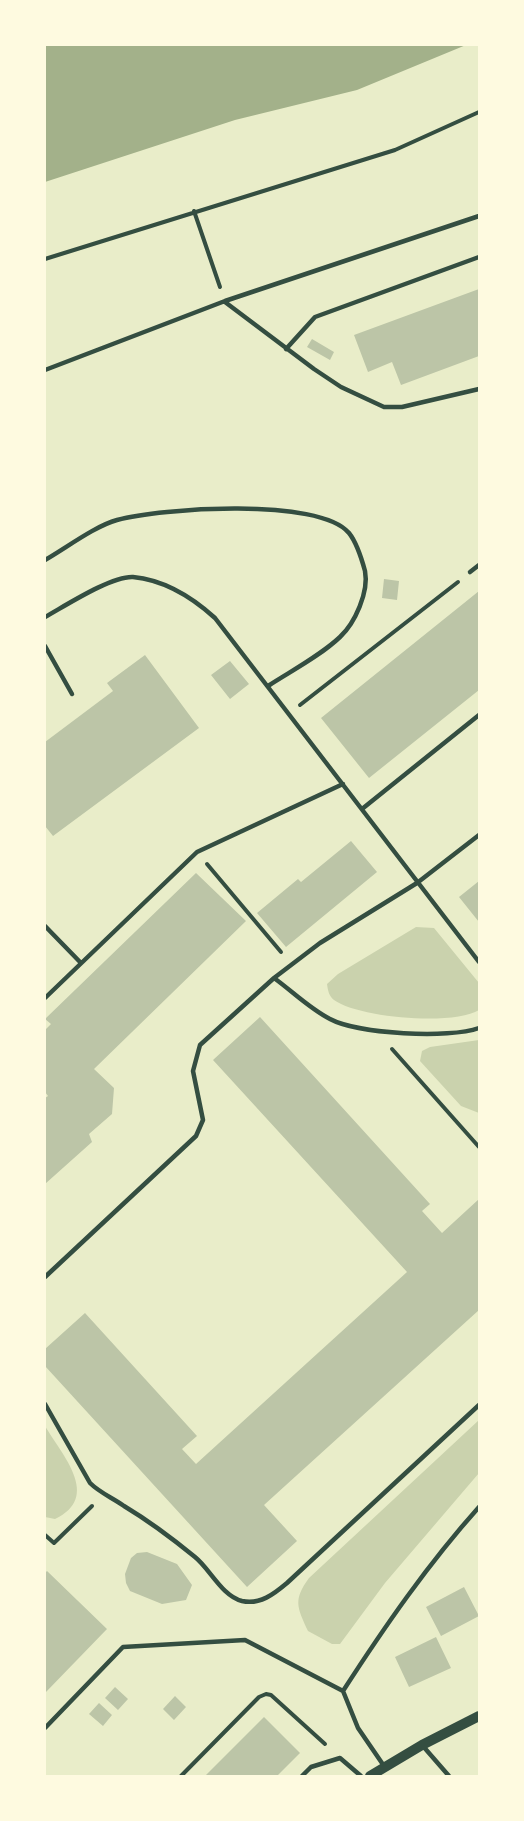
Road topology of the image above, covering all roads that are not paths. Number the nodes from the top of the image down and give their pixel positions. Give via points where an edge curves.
1 (479, 216) edge
2 (479, 257) edge
3 (225, 302) junction
4 (286, 350) junction
5 (45, 370) edge
6 (479, 389) edge
7 (45, 560) edge
8 (479, 565) edge
9 (470, 572) road end
10 (45, 617) edge
11 (45, 646) edge
12 (268, 686) junction
13 (72, 694) dead end
14 (479, 715) edge
15 (343, 784) junction
16 (362, 809) junction
17 (479, 835) edge
18 (417, 883) junction
19 (45, 926) edge
20 (80, 962) junction
21 (479, 962) edge
22 (274, 978) junction
23 (45, 998) edge
24 (479, 1028) edge
25 (45, 1277) edge
26 (45, 1404) edge
27 (479, 1405) edge
28 (479, 1507) edge
29 (343, 1691) junction
30 (479, 1716) edge
31 (45, 1728) edge
32 (422, 1744) junction
33 (384, 1766) junction
34 (302, 1776) edge
35 (361, 1776) edge
36 (370, 1776) edge
37 (449, 1776) edge

1 - 3 lane
2 - 4 lane via 315,317
3 - 4 lane
3 - 5 lane
4 - 6 lane via 341,387 384,407 402,407
7 - 12 lane via 114,520 135,516 225,507 289,511 329,520 349,533 367,581 352,623 339,639
8 - 9 lane
10 - 12 lane via 89,591 131,577 163,585 195,601 215,618
11 - 13 lane
12 - 15 lane
14 - 16 lane
15 - 16 lane
15 - 20 lane via 197,852
16 - 18 lane
17 - 18 lane
18 - 21 lane
18 - 22 lane
19 - 20 lane
20 - 23 lane
22 - 24 lane via 328,1019 350,1027 439,1034
22 - 25 lane via 200,1045 193,1071 202,1120 196,1136
26 - 27 lane via 90,1483 152,1524 196,1558 234,1597 247,1602 267,1599
28 - 29 lane via 407,1595
29 - 31 lane via 245,1640 123,1647
29 - 33 lane via 358,1728
30 - 32 street
32 - 33 street
32 - 37 lane
33 - 36 street
34 - 35 lane via 323,1761 340,1758

